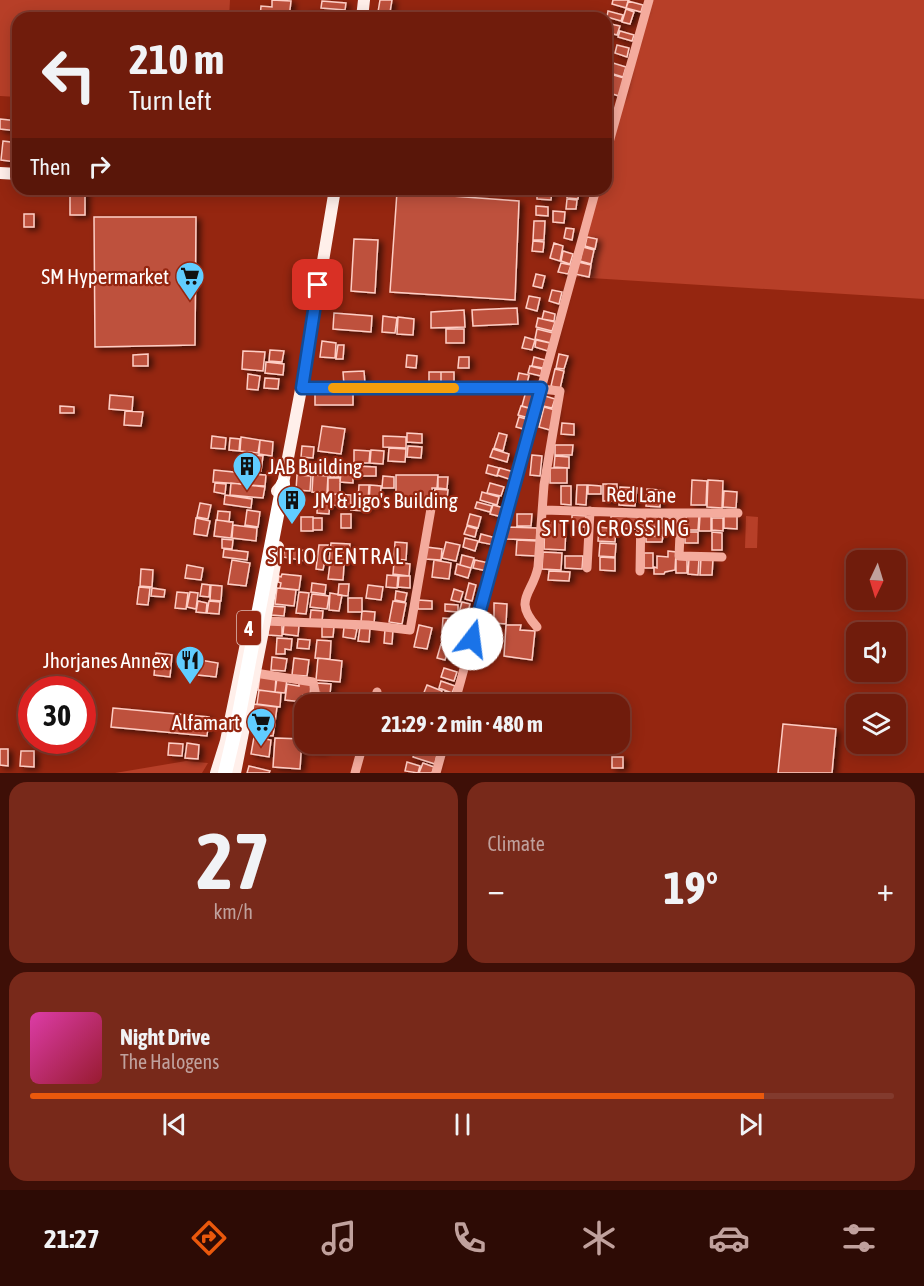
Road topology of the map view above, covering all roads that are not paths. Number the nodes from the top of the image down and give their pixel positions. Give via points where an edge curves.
1 (649, 0) edge
2 (612, 132) edge
3 (334, 195) edge
4 (594, 195) edge
5 (302, 388) junction
6 (541, 388) junction
7 (285, 488) junction
8 (432, 503) dead end
9 (543, 510) junction
10 (590, 511) junction
11 (641, 513) junction
12 (681, 513) junction
13 (738, 513) dead end
14 (722, 557) dead end
15 (587, 568) dead end
16 (640, 571) dead end
17 (265, 621) junction
18 (537, 627) dead end
19 (255, 673) junction
20 (315, 694) edge
21 (457, 694) edge
22 (360, 754) edge
23 (441, 754) edge
24 (216, 773) edge
25 (225, 773) edge
26 (235, 773) edge
27 (355, 773) edge
28 (436, 773) edge

1 - 2 street
3 - 5 main road, 4
4 - 6 street
5 - 6 street
5 - 7 main road, 4
6 - 9 street via 560,391
6 - 21 street
7 - 17 main road, 4
7 - 24 main road, 4 via 277,491 226,741
7 - 25 highway
8 - 17 street via 410,630
9 - 10 street, Red Lane
9 - 18 street via 536,577 524,602 527,616
10 - 11 street, Red Lane
10 - 15 street
11 - 12 street, Red Lane
11 - 16 street
12 - 13 street, Red Lane
12 - 14 street via 679,556
17 - 19 main road, 4
19 - 20 street via 313,682
19 - 26 main road, 4
22 - 27 street
23 - 28 street

